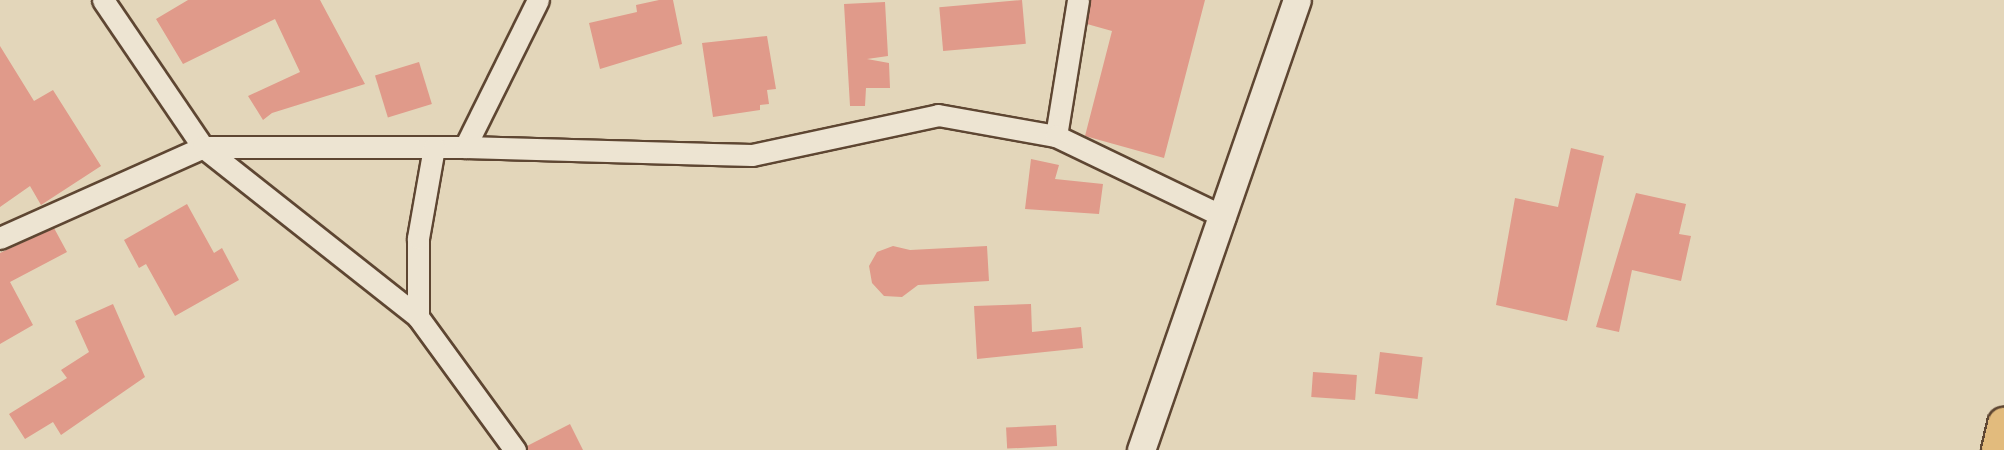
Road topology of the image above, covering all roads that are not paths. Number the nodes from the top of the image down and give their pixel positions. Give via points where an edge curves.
1 (103, 0) edge
2 (538, 0) edge
3 (1078, 0) edge
4 (1297, 0) edge
5 (1056, 136) junction
6 (203, 147) junction
7 (434, 147) junction
8 (465, 147) junction
9 (1224, 217) junction
10 (0, 238) edge
11 (418, 317) junction
12 (2004, 424) edge
13 (515, 450) edge
14 (1141, 450) edge
15 (1998, 450) edge

1 - 6 street
2 - 8 street
3 - 5 street
4 - 9 street
5 - 8 street via 938,115 752,155
5 - 9 street
6 - 7 street
6 - 10 street
6 - 11 street
7 - 8 street
7 - 11 street via 418,238
9 - 14 street
11 - 13 street
12 - 15 highway

